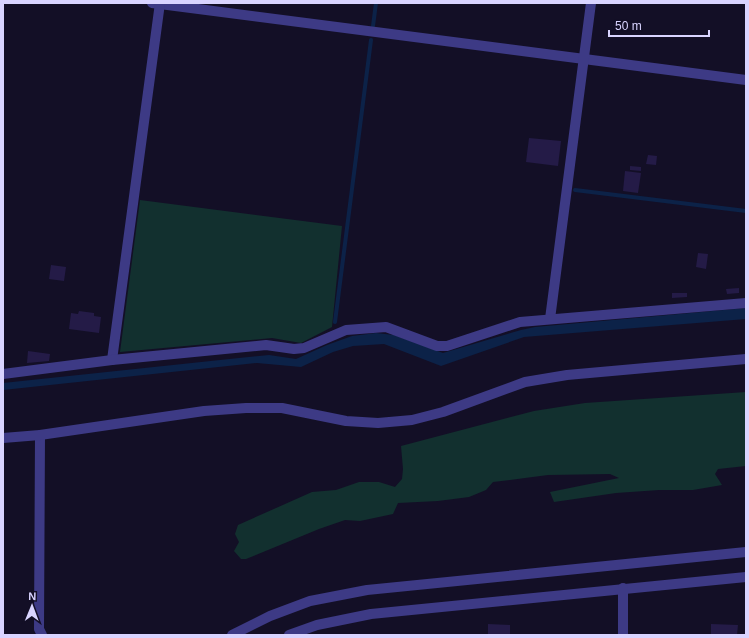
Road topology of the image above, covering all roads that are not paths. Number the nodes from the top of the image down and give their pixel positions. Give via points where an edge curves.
1 (158, 3) edge
2 (591, 3) edge
3 (584, 60) junction
4 (746, 80) edge
5 (746, 303) edge
6 (550, 319) junction
7 (746, 359) edge
8 (112, 360) junction
9 (3, 374) edge
10 (40, 436) junction
11 (3, 438) edge
12 (746, 552) edge
13 (746, 576) edge
14 (623, 588) junction
15 (42, 635) edge
16 (232, 635) edge
17 (289, 635) edge
18 (623, 635) edge

1 - 3 street
1 - 8 street
2 - 3 street
3 - 4 street
3 - 6 street
5 - 6 street
6 - 8 street via 520,322 447,346 437,346 386,326 346,330 304,348 266,345
7 - 10 street via 567,375 525,382 443,412 412,420 378,423 346,421 282,408 246,408 204,411
8 - 9 street
10 - 11 street
10 - 15 street via 39,629
12 - 16 street via 367,590 310,601 270,616
13 - 14 street
14 - 17 street via 371,614 317,625
14 - 18 street

